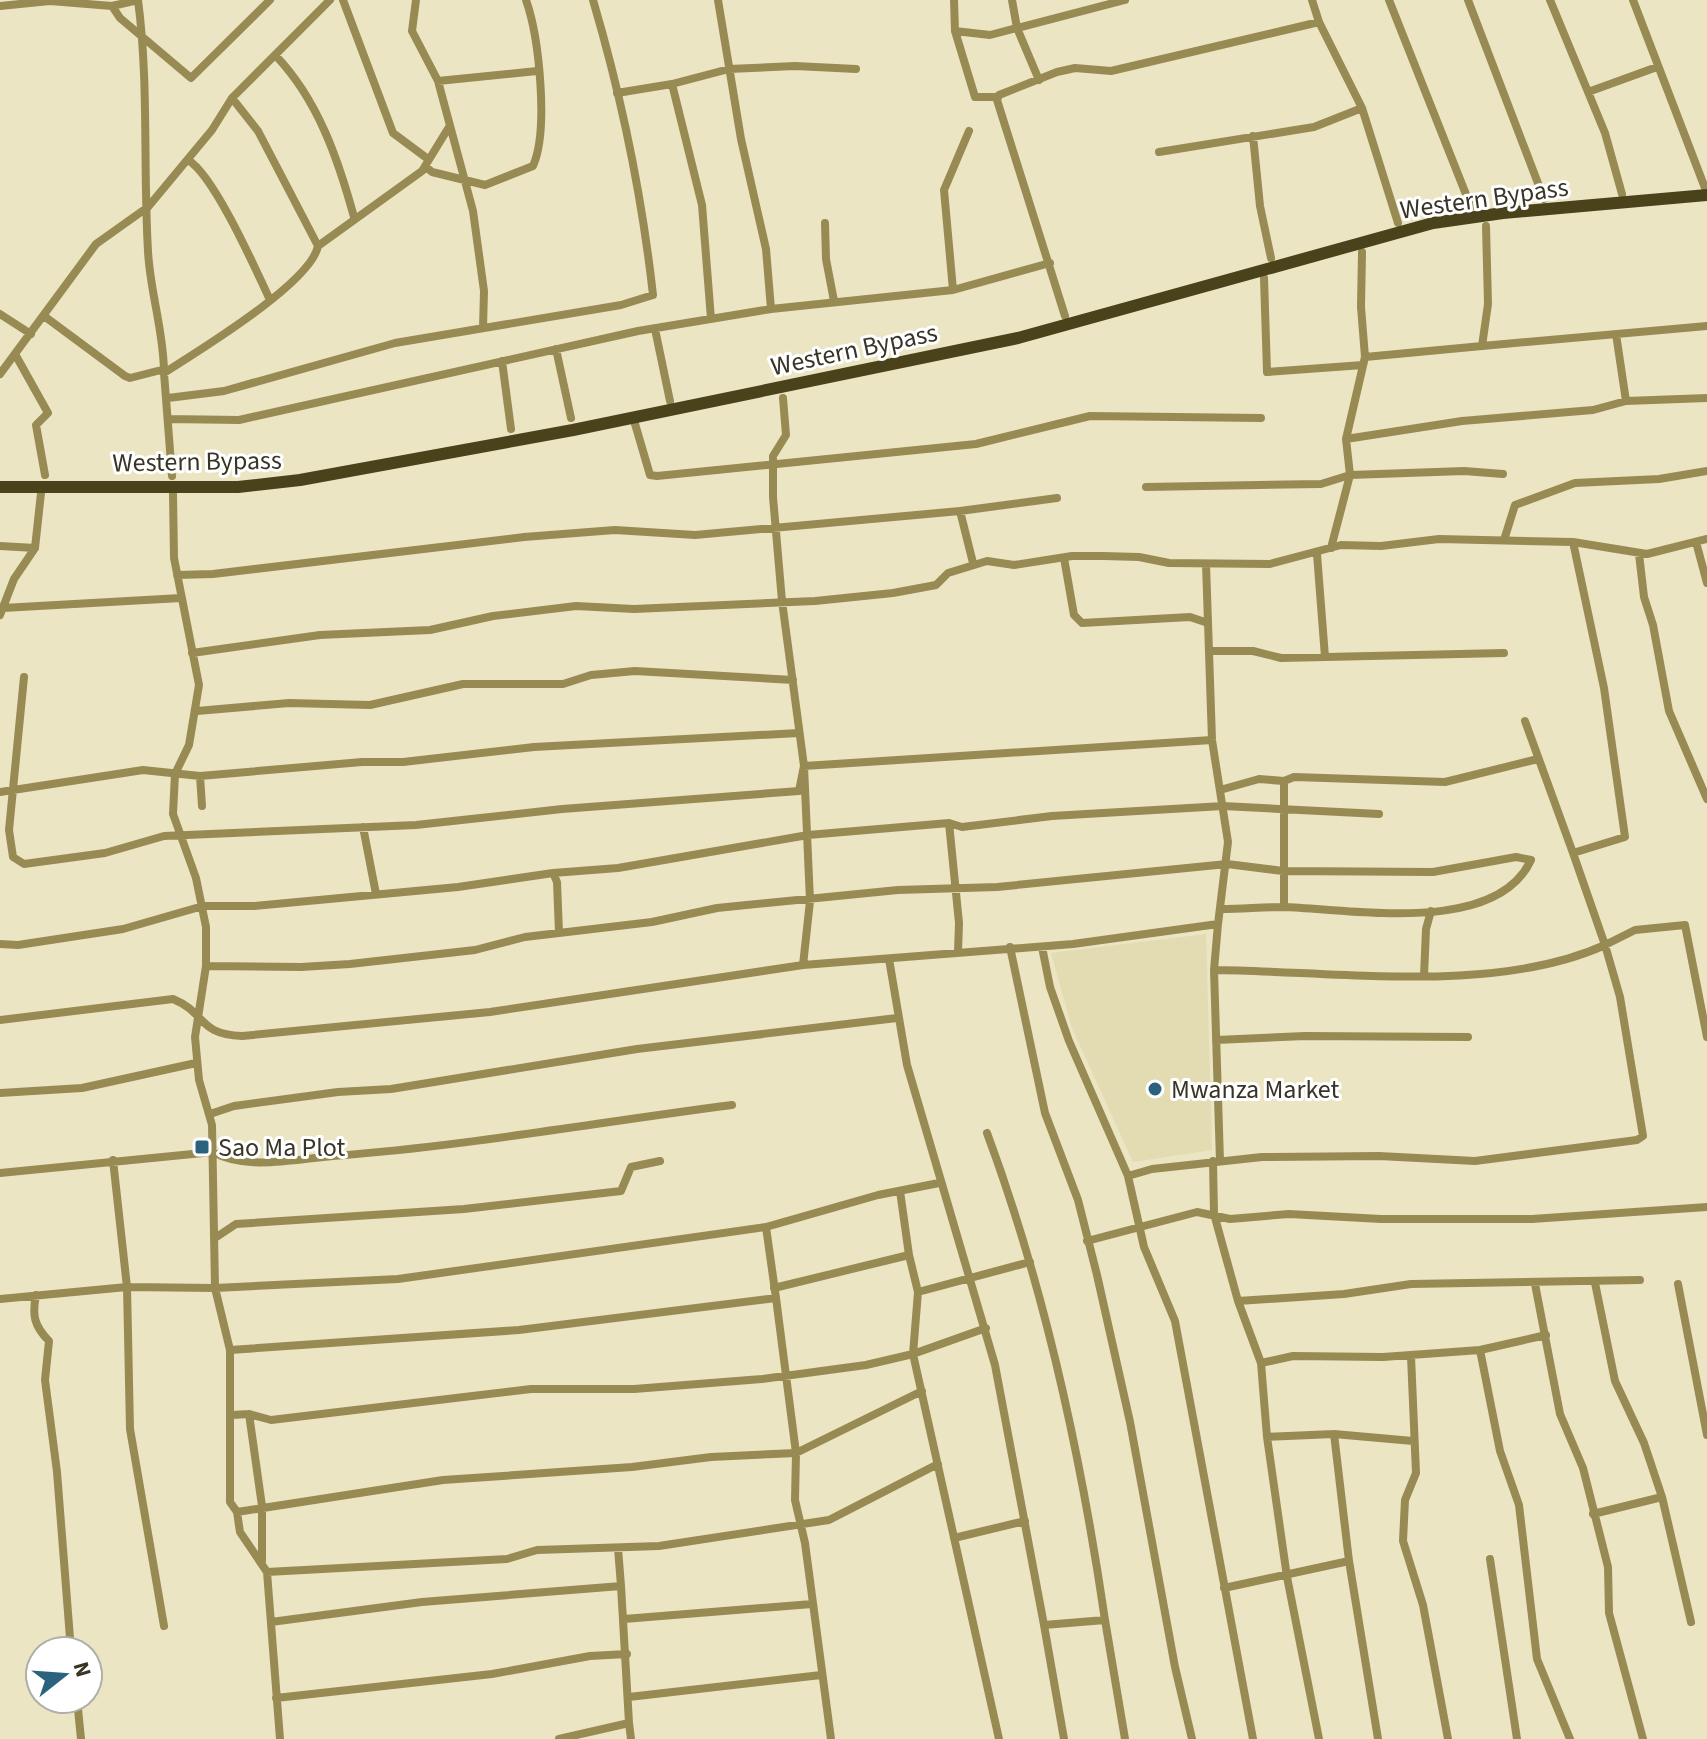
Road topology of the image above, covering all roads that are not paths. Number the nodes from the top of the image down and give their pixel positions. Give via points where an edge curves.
1 (138, 0) edge
2 (270, 0) edge
3 (330, 0) edge
4 (343, 0) edge
5 (416, 0) edge
6 (526, 0) edge
7 (593, 0) edge
8 (718, 0) edge
9 (954, 0) edge
10 (1012, 0) edge
11 (1125, 0) edge
12 (1312, 0) edge
13 (1389, 0) edge
14 (1468, 0) edge
15 (1550, 0) edge
16 (1633, 0) edge
17 (24, 2) edge
18 (0, 6) edge
19 (112, 6) junction
20 (1319, 22) junction
21 (1017, 28) junction
22 (955, 31) junction
23 (143, 34) junction
24 (276, 56) junction
25 (1657, 67) junction
26 (729, 69) junction
27 (856, 69) dead end
28 (537, 71) junction
29 (1039, 80) junction
30 (438, 81) junction
31 (672, 84) junction
32 (1588, 92) junction
33 (617, 93) junction
34 (997, 97) junction
35 (232, 98) junction
36 (1362, 108) junction
37 (969, 131) dead end
38 (1253, 136) junction
39 (448, 138) junction
40 (1159, 152) dead end
41 (188, 160) junction
42 (427, 162) junction
43 (462, 179) junction
44 (1706, 191) edge
45 (1622, 194) dead end
46 (1544, 199) dead end
47 (148, 207) junction
48 (1471, 207) dead end
49 (354, 217) junction
50 (825, 223) dead end
51 (1398, 223) dead end
52 (1486, 226) dead end
53 (318, 246) junction
54 (1362, 252) dead end
55 (1271, 258) dead end
56 (1050, 263) junction
57 (1264, 278) dead end
58 (953, 290) junction
59 (270, 300) junction
60 (834, 301) junction
61 (771, 309) junction
62 (0, 314) edge
63 (44, 316) junction
64 (1065, 316) dead end
65 (711, 319) junction
66 (1707, 326) edge
67 (483, 328) junction
68 (655, 329) junction
69 (31, 334) junction
70 (1616, 334) junction
71 (1482, 346) junction
72 (556, 349) junction
73 (15, 354) junction
74 (502, 361) junction
75 (1364, 361) junction
76 (164, 371) junction
77 (0, 374) edge
78 (168, 398) junction
79 (783, 398) dead end
80 (1707, 398) edge
81 (670, 401) dead end
82 (1626, 401) junction
83 (633, 417) junction
84 (571, 418) dead end
85 (1261, 418) dead end
86 (169, 419) junction
87 (511, 429) dead end
88 (1346, 439) junction
89 (773, 463) junction
90 (1707, 471) edge
91 (1503, 474) dead end
92 (45, 475) dead end
93 (1350, 475) junction
94 (172, 476) dead end
95 (0, 487) edge
96 (1146, 487) dead end
97 (41, 493) dead end
98 (173, 494) dead end
99 (1057, 498) dead end
100 (960, 511) junction
101 (776, 528) junction
102 (1707, 539) edge
103 (1504, 540) junction
104 (1573, 542) junction
105 (1696, 542) junction
106 (0, 546) edge
107 (35, 548) junction
108 (1331, 548) junction
109 (1317, 554) junction
110 (1639, 554) junction
111 (1064, 558) junction
112 (973, 563) junction
113 (1206, 564) junction
114 (177, 575) junction
115 (1707, 583) edge
116 (181, 598) junction
117 (782, 601) junction
118 (2, 612) edge
119 (1208, 623) junction
120 (1210, 651) junction
121 (192, 653) junction
122 (1504, 653) dead end
123 (1325, 657) junction
124 (24, 677) dead end
125 (793, 680) junction
126 (197, 711) junction
127 (1525, 721) dead end
128 (799, 733) junction
129 (1212, 740) junction
130 (1538, 759) junction
131 (804, 766) junction
132 (175, 774) junction
133 (200, 776) junction
134 (1284, 781) junction
135 (12, 790) junction
136 (1220, 790) junction
137 (0, 792) edge
138 (1707, 799) edge
139 (202, 806) dead end
140 (1223, 806) junction
141 (1282, 808) junction
142 (1379, 814) dead end
143 (949, 823) junction
144 (363, 827) junction
145 (808, 835) junction
146 (178, 836) junction
147 (1573, 853) junction
148 (1227, 864) junction
149 (1283, 871) junction
150 (553, 873) junction
151 (956, 889) junction
152 (376, 894) junction
153 (810, 901) junction
154 (203, 906) junction
155 (1284, 907) junction
156 (1222, 909) junction
157 (1431, 911) junction
158 (1218, 924) junction
159 (559, 933) junction
160 (0, 944) edge
161 (1605, 945) junction
162 (1010, 947) junction
163 (1042, 947) junction
164 (958, 952) junction
165 (889, 959) junction
166 (803, 965) junction
167 (206, 966) junction
168 (1214, 970) junction
169 (1424, 976) junction
170 (201, 992) junction
171 (184, 1003) junction
172 (197, 1015) junction
173 (897, 1018) junction
174 (0, 1020) edge
175 (1468, 1037) dead end
176 (1707, 1037) edge
177 (1216, 1040) junction
178 (196, 1063) junction
179 (0, 1093) edge
180 (732, 1105) dead end
181 (210, 1114) junction
182 (987, 1133) dead end
183 (213, 1152) junction
184 (113, 1160) junction
185 (660, 1161) dead end
186 (1217, 1161) junction
187 (0, 1173) edge
188 (1128, 1176) junction
189 (939, 1183) junction
190 (900, 1191) junction
191 (1707, 1207) edge
192 (1214, 1214) junction
193 (766, 1227) junction
194 (1142, 1229) junction
195 (215, 1238) junction
196 (1087, 1241) junction
197 (909, 1255) junction
198 (1030, 1262) junction
199 (972, 1279) junction
200 (1640, 1280) dead end
201 (1595, 1283) junction
202 (1535, 1284) junction
203 (1678, 1284) dead end
204 (127, 1287) junction
205 (215, 1288) junction
206 (918, 1292) junction
207 (775, 1293) junction
208 (36, 1295) junction
209 (0, 1299) edge
210 (1238, 1301) junction
211 (986, 1328) junction
212 (1546, 1335) junction
213 (230, 1350) junction
214 (1480, 1350) junction
215 (913, 1354) junction
216 (1411, 1356) junction
217 (1261, 1363) junction
218 (786, 1376) junction
219 (922, 1391) junction
220 (249, 1414) junction
221 (232, 1415) junction
222 (1334, 1434) junction
223 (1707, 1435) edge
224 (1267, 1437) junction
225 (1413, 1441) junction
226 (796, 1453) junction
227 (938, 1464) junction
228 (1662, 1497) junction
229 (262, 1506) junction
230 (237, 1512) junction
231 (1593, 1514) junction
232 (1025, 1521) junction
233 (800, 1525) junction
234 (954, 1538) junction
235 (618, 1548) junction
236 (1490, 1559) dead end
237 (1349, 1561) junction
238 (262, 1562) junction
239 (267, 1572) junction
240 (1287, 1577) junction
241 (621, 1586) junction
242 (1224, 1588) junction
243 (812, 1604) junction
244 (624, 1619) junction
245 (1105, 1620) junction
246 (271, 1622) junction
247 (1691, 1622) dead end
248 (1044, 1625) junction
249 (164, 1626) dead end
250 (70, 1635) edge
251 (627, 1654) junction
252 (821, 1675) junction
253 (629, 1697) junction
254 (276, 1698) junction
255 (79, 1715) edge
256 (629, 1723) junction
257 (277, 1737) edge
258 (81, 1739) edge
259 (559, 1739) edge
260 (631, 1739) edge
261 (831, 1739) edge
262 (999, 1739) edge
263 (1064, 1739) edge
264 (1125, 1739) edge
265 (1192, 1739) edge
266 (1253, 1739) edge
267 (1319, 1739) edge
268 (1378, 1739) edge
269 (1448, 1739) edge
270 (1517, 1739) edge
271 (1570, 1739) edge
272 (1643, 1739) edge

1 - 19 street
1 - 23 street
2 - 23 street via 191,78
3 - 24 street
4 - 42 street via 393,133
5 - 30 street via 412,31
6 - 28 street
7 - 33 street
8 - 26 street
9 - 22 street
10 - 21 street
11 - 21 street
12 - 20 street
13 - 48 street
14 - 46 street
15 - 32 street
16 - 25 street
17 - 18 street
17 - 19 street
19 - 23 street
20 - 29 street via 1111,71 1075,68
20 - 36 street
21 - 22 street via 990,35
21 - 29 street
22 - 34 street via 975,97
23 - 47 street
24 - 35 street
24 - 49 street via 306,90
25 - 32 street
25 - 44 street
26 - 27 street
26 - 31 street
26 - 61 street via 766,249
28 - 30 street
28 - 43 street via 540,129 533,166 485,185
29 - 34 street
30 - 39 street
31 - 33 street
31 - 65 street via 702,205
32 - 45 street
33 - 67 street via 653,295
34 - 56 street
35 - 41 street
35 - 53 street via 258,131
36 - 38 street via 1314,127
36 - 51 street
37 - 58 street via 944,190
38 - 40 street
38 - 55 street
39 - 42 street
39 - 43 street
41 - 47 street
41 - 59 street via 202,172 236,227
42 - 43 street via 432,172
42 - 49 street
43 - 67 street via 480,248
44 - 83 main road, Western Bypass via 1433,223 1018,338
47 - 63 street via 96,244
47 - 76 street via 149,271
49 - 53 street
50 - 60 street
52 - 71 street via 1488,304
53 - 59 street via 313,262
54 - 75 street
56 - 58 street
56 - 64 street
57 - 75 street via 1267,372
58 - 60 street
59 - 76 street
60 - 61 street
61 - 65 street
62 - 69 street
63 - 69 street
63 - 76 street via 125,376
65 - 68 street
66 - 70 street
67 - 78 street via 365,349 224,391
68 - 72 street
68 - 81 street
69 - 73 street
70 - 71 street
70 - 82 street
71 - 75 street
72 - 74 street
72 - 84 street
73 - 77 street
73 - 92 street via 48,413 36,425
74 - 86 street via 239,420
74 - 87 street
75 - 88 street
76 - 78 street
78 - 86 street
79 - 89 street via 786,435
80 - 82 street
82 - 88 street via 1593,410 1462,421
83 - 89 street via 650,475
83 - 95 main road, Western Bypass via 238,487
85 - 89 street via 1090,416 976,444
86 - 94 street
88 - 93 street
89 - 101 street
90 - 103 street via 1575,483 1515,505
91 - 93 street
93 - 96 street via 1321,484
93 - 108 street
97 - 107 street
98 - 114 street
99 - 100 street
100 - 101 street
100 - 112 street
101 - 114 street via 695,535 615,530
101 - 117 street
102 - 105 street
103 - 104 street
103 - 108 street via 1439,539
104 - 110 street
104 - 147 street via 1604,688 1625,837
105 - 110 street
105 - 115 street
106 - 107 street
107 - 118 street via 14,579
108 - 109 street
109 - 113 street via 1270,564
109 - 123 street
110 - 138 street via 1669,711
111 - 112 street via 1014,565
111 - 113 street via 1139,557
111 - 119 street via 1074,615 1082,623 1190,617
112 - 117 street via 948,573 936,585
113 - 119 street
114 - 116 street
116 - 118 street
116 - 121 street
117 - 121 street via 634,609 576,606 430,630 320,635
117 - 125 street
119 - 120 street
120 - 123 street
120 - 129 street
121 - 126 street via 199,685
122 - 123 street
124 - 135 street
125 - 126 street via 635,671 563,684 463,684 370,705 289,703
125 - 128 street
126 - 132 street
127 - 130 street
128 - 131 street
128 - 133 street via 534,747
129 - 131 street
129 - 136 street
130 - 134 street via 1445,782 1294,777
130 - 147 street
131 - 144 street via 799,791
131 - 145 street
132 - 133 street
132 - 135 street via 143,770
132 - 146 street
133 - 139 street
134 - 136 street via 1259,779
134 - 141 street
135 - 137 street
135 - 146 street via 9,830 17,863 66,859
136 - 140 street
140 - 141 street
140 - 143 street via 962,827
140 - 148 street
141 - 142 street
141 - 149 street
143 - 145 street
143 - 151 street
144 - 146 street
144 - 152 street
145 - 150 street via 618,868
145 - 153 street
146 - 154 street
147 - 161 street
148 - 149 street
148 - 151 street
148 - 156 street
149 - 155 street
149 - 157 street via 1433,872 1516,857 1531,860 1510,889
150 - 152 street
150 - 159 street
151 - 153 street
151 - 164 street
152 - 154 street
153 - 159 street via 717,908
153 - 166 street
154 - 160 street via 123,929
154 - 167 street
155 - 156 street
155 - 157 street
156 - 158 street
157 - 169 street
158 - 163 street
158 - 168 street
159 - 167 street via 475,950 350,964
161 - 169 street via 1527,967
161 - 176 street via 1635,930 1685,925
161 - 186 street via 1620,997 1640,1139 1475,1161 1379,1156
162 - 163 street
162 - 164 street
162 - 196 street via 1031,1059
163 - 188 street via 1069,1041
164 - 165 street
165 - 166 street
165 - 173 street
166 - 172 street via 460,1016 242,1036 212,1032
167 - 170 street
168 - 169 street
168 - 177 street
170 - 171 street
170 - 172 street
171 - 172 street
171 - 174 street via 173,999
172 - 178 street
173 - 181 street via 637,1049 391,1089 234,1106
173 - 189 street
175 - 177 street
177 - 186 street
178 - 179 street via 82,1088
178 - 181 street
180 - 183 street via 347,1155 260,1161 233,1160
181 - 183 street
182 - 198 street
183 - 184 street
183 - 195 street
184 - 187 street
184 - 204 street
185 - 195 street via 631,1167 621,1191 464,1209 236,1224
186 - 188 street
186 - 192 street
188 - 194 street
189 - 190 street
189 - 199 street
190 - 193 street
190 - 197 street
191 - 192 street via 1520,1220 1289,1214 1230,1219
192 - 194 street via 1197,1212
192 - 210 street
193 - 205 street via 398,1279
193 - 207 street
194 - 196 street
194 - 242 street via 1144,1247 1175,1321
195 - 205 street
196 - 265 street via 1130,1422
197 - 206 street
197 - 207 street
198 - 199 street
198 - 245 street
199 - 206 street
199 - 211 street
200 - 201 street
201 - 202 street
201 - 228 street via 1615,1381
202 - 210 street via 1411,1284
202 - 212 street
203 - 223 street
204 - 205 street
204 - 208 street
204 - 249 street via 130,1429
205 - 213 street
206 - 215 street
207 - 213 street via 519,1330
207 - 218 street
208 - 209 street
208 - 250 street via 36,1327 49,1341 45,1380
210 - 217 street
211 - 215 street
211 - 232 street
212 - 214 street
212 - 231 street via 1560,1414 1575,1445
213 - 221 street
214 - 216 street
214 - 271 street via 1500,1451 1519,1505 1537,1659
215 - 218 street
215 - 219 street
216 - 217 street via 1293,1356
216 - 225 street
217 - 224 street
218 - 220 street via 650,1388 531,1389 271,1420
218 - 226 street
219 - 226 street
219 - 227 street
220 - 221 street
220 - 229 street
221 - 230 street via 230,1502
222 - 224 street
222 - 225 street
222 - 237 street
224 - 240 street
225 - 269 street via 1416,1473 1405,1500 1403,1541 1423,1605
226 - 229 street via 443,1480
226 - 233 street
227 - 233 street via 838,1516
227 - 234 street
228 - 231 street
228 - 247 street
229 - 230 street
229 - 238 street
230 - 238 street via 240,1532
231 - 272 street via 1608,1567 1609,1613
232 - 234 street
232 - 248 street
233 - 235 street
233 - 243 street
234 - 262 street
235 - 239 street
235 - 241 street
236 - 270 street
237 - 240 street
237 - 268 street
238 - 239 street
239 - 246 street
240 - 242 street
240 - 267 street
241 - 244 street
241 - 246 street via 422,1602
242 - 266 street
243 - 244 street
243 - 252 street
244 - 251 street
245 - 248 street
245 - 264 street
246 - 254 street
248 - 263 street
251 - 253 street
251 - 254 street
252 - 253 street
252 - 261 street
253 - 256 street
254 - 257 street
255 - 258 street
256 - 259 street
256 - 260 street

